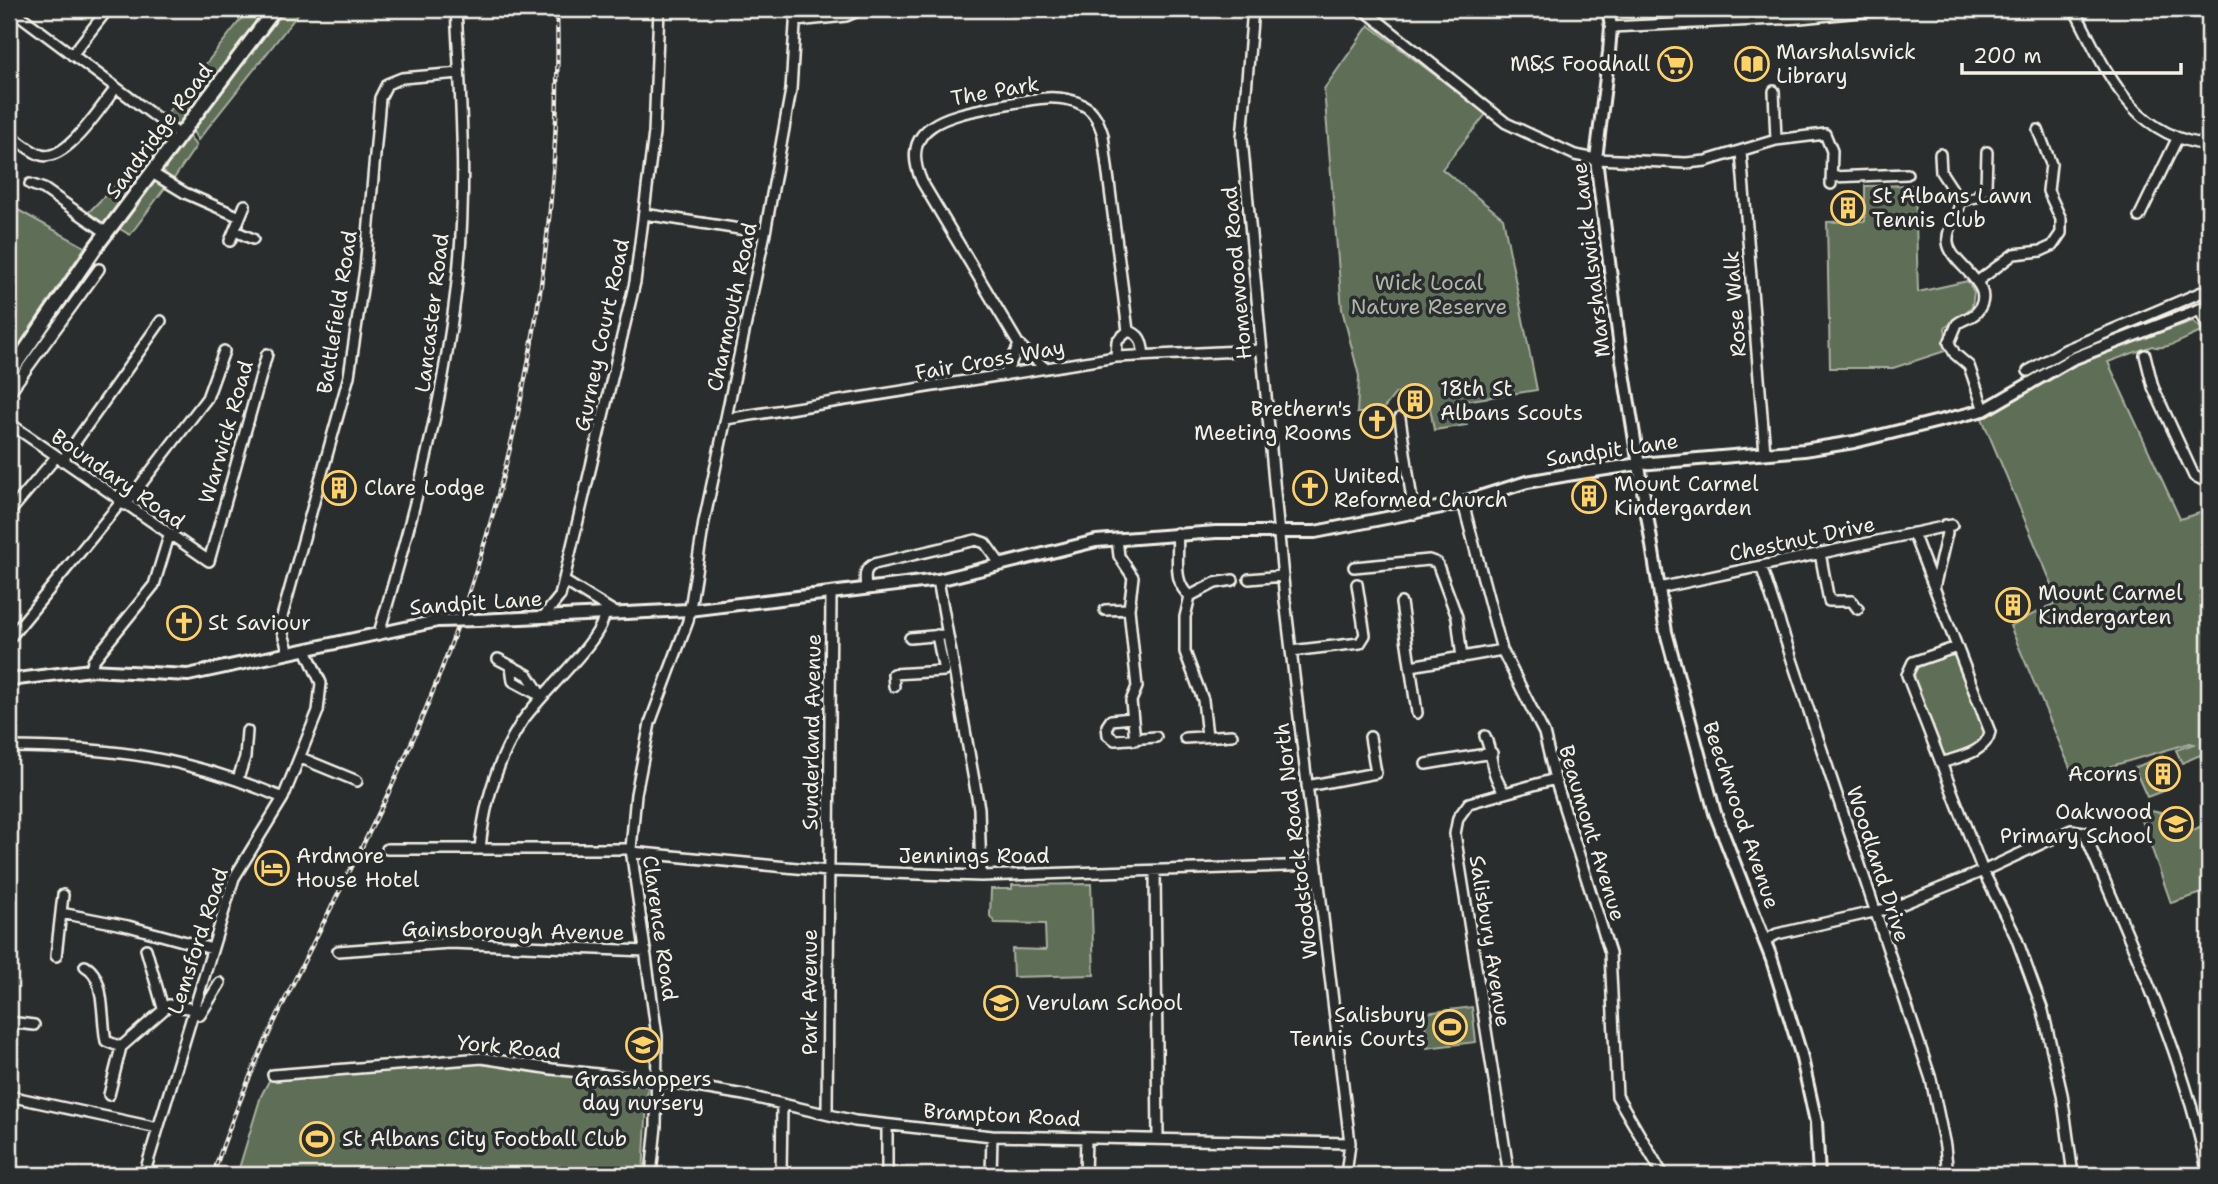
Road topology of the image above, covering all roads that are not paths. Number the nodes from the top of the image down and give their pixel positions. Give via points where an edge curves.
1 (10, 9) edge
2 (108, 9) edge
3 (275, 9) edge
4 (456, 9) edge
5 (659, 9) edge
6 (796, 9) edge
7 (862, 9) edge
8 (1253, 9) edge
9 (1363, 9) edge
10 (1608, 9) edge
11 (1737, 9) edge
12 (1890, 9) edge
13 (2074, 9) edge
14 (796, 21) junction
15 (1737, 21) junction
16 (1611, 27) junction
17 (72, 55) junction
18 (459, 73) junction
19 (116, 88) junction
20 (1774, 91) dead end
21 (2038, 130) dead end
22 (180, 135) junction
23 (10, 138) edge
24 (2177, 139) junction
25 (1776, 140) junction
26 (2209, 145) edge
27 (1741, 152) junction
28 (1987, 152) dead end
29 (1940, 154) dead end
30 (1596, 159) junction
31 (152, 173) junction
32 (1907, 174) dead end
33 (30, 184) dead end
34 (1961, 201) junction
35 (244, 205) dead end
36 (644, 214) junction
37 (2140, 217) dead end
38 (240, 218) junction
39 (235, 231) junction
40 (107, 233) junction
41 (765, 233) junction
42 (253, 239) dead end
43 (230, 241) dead end
44 (99, 269) dead end
45 (81, 281) junction
46 (1978, 281) junction
47 (2209, 289) edge
48 (2205, 308) edge
49 (161, 321) dead end
50 (2138, 322) junction
51 (2209, 330) edge
52 (1128, 331) junction
53 (2143, 333) junction
54 (1019, 345) junction
55 (32, 351) junction
56 (224, 351) dead end
57 (1261, 351) junction
58 (267, 354) dead end
59 (1144, 355) junction
60 (2144, 355) dead end
61 (1116, 357) junction
62 (1045, 368) junction
63 (2028, 370) dead end
64 (9, 374) edge
65 (1005, 375) junction
66 (9, 393) edge
67 (1984, 410) junction
68 (1400, 418) dead end
69 (726, 419) junction
70 (9, 423) edge
71 (1765, 453) junction
72 (59, 459) junction
73 (1639, 464) junction
74 (2209, 483) edge
75 (1463, 503) junction
76 (123, 504) junction
77 (9, 513) edge
78 (1414, 514) junction
79 (1177, 533) junction
80 (1913, 533) junction
81 (1278, 534) junction
82 (169, 536) junction
83 (1117, 539) junction
84 (1820, 553) junction
85 (209, 561) joint
86 (1001, 565) junction
87 (1761, 566) junction
88 (1354, 567) dead end
89 (1283, 576) junction
90 (1249, 579) dead end
91 (939, 580) junction
92 (1233, 580) dead end
93 (564, 581) junction
94 (1357, 584) dead end
95 (1935, 584) junction
96 (866, 589) junction
97 (1659, 589) junction
98 (831, 594) junction
99 (1190, 596) junction
100 (1401, 603) dead end
101 (1129, 609) junction
102 (1858, 609) dead end
103 (689, 610) junction
104 (1105, 610) dead end
105 (610, 613) junction
106 (384, 615) junction
107 (544, 617) junction
108 (396, 629) junction
109 (379, 633) junction
110 (948, 634) junction
111 (937, 635) junction
112 (910, 638) dead end
113 (9, 639) edge
114 (1957, 648) junction
115 (306, 650) junction
116 (1502, 650) junction
117 (1291, 651) junction
118 (289, 653) junction
119 (1462, 658) junction
120 (498, 659) dead end
121 (1411, 666) junction
122 (92, 670) junction
123 (949, 670) junction
124 (9, 680) edge
125 (894, 686) dead end
126 (541, 695) junction
127 (1417, 713) dead end
128 (1132, 718) junction
129 (247, 731) dead end
130 (1232, 735) dead end
131 (1208, 736) junction
132 (1485, 736) dead end
133 (1156, 737) dead end
134 (1370, 737) dead end
135 (1185, 738) dead end
136 (1135, 740) junction
137 (9, 747) edge
138 (1492, 754) junction
139 (301, 758) junction
140 (1941, 763) junction
141 (1426, 764) dead end
142 (1491, 773) junction
143 (238, 779) junction
144 (1555, 779) junction
145 (357, 781) dead end
146 (1307, 786) junction
147 (1504, 792) junction
148 (283, 797) junction
149 (1486, 797) junction
150 (387, 849) dead end
151 (480, 849) junction
152 (631, 850) junction
153 (1317, 864) junction
154 (828, 871) junction
155 (1983, 871) junction
156 (1155, 872) junction
157 (981, 876) junction
158 (63, 895) dead end
159 (61, 913) junction
160 (1877, 913) junction
161 (1764, 940) junction
162 (212, 949) junction
163 (146, 950) dead end
164 (338, 951) dead end
165 (646, 951) junction
166 (56, 956) dead end
167 (85, 966) dead end
168 (220, 983) dead end
169 (200, 989) junction
170 (214, 995) junction
171 (163, 1008) junction
172 (197, 1012) junction
173 (9, 1022) edge
174 (34, 1025) dead end
175 (121, 1047) junction
176 (273, 1075) dead end
177 (657, 1081) junction
178 (109, 1095) dead end
179 (9, 1096) edge
180 (782, 1104) junction
181 (827, 1114) junction
182 (887, 1125) junction
183 (158, 1128) junction
184 (992, 1136) junction
185 (1086, 1138) junction
186 (1158, 1138) junction
187 (1350, 1143) junction
188 (144, 1175) edge
189 (651, 1175) edge
190 (781, 1175) edge
191 (887, 1175) edge
192 (991, 1175) edge
193 (1085, 1175) edge
194 (1346, 1175) edge
195 (1509, 1175) edge
196 (1663, 1175) edge
197 (1819, 1175) edge
198 (1948, 1175) edge
199 (2073, 1175) edge
200 (2208, 1175) edge

1 - 17 street
2 - 17 street
3 - 22 main road, Sandridge Road
4 - 18 street, Lancaster Road
5 - 36 street, Gurney Court Road via 654,133
6 - 14 street, Charmouth Road
7 - 14 street via 845,16
8 - 57 street, Homewood Road via 1242,138
9 - 30 street via 1506,123 1575,155
10 - 16 street, Marshalswick Lane
11 - 15 street
12 - 15 street
13 - 24 street via 2133,110
14 - 41 street, Charmouth Road via 791,90
15 - 16 street
16 - 30 street, Marshalswick Lane
17 - 19 street
18 - 106 street, Lancaster Road via 463,194 457,289 438,412
18 - 118 street, Battlefield Road via 402,78 387,84 380,98 365,269 349,376 280,624
19 - 22 street
19 - 23 street via 67,148 54,155 43,156
20 - 25 street
21 - 46 street via 2051,164 2048,191 2061,219 2061,233 2053,246 2014,254
22 - 31 main road, Sandridge Road
24 - 26 street
24 - 37 street
25 - 27 street
25 - 32 street via 1825,134 1832,151 1831,181
27 - 30 street via 1686,163
27 - 71 street, Rose Walk
28 - 34 street via 1986,187 1976,197
29 - 34 street via 1941,172
30 - 73 street, Marshalswick Lane
31 - 38 street
31 - 40 main road, Sandridge Road
33 - 40 street
34 - 46 street via 1948,243 1951,253
35 - 38 street
36 - 41 street
36 - 93 street, Gurney Court Road via 635,282
38 - 39 street
39 - 42 street
39 - 43 street
40 - 45 main road, Sandridge Road
41 - 69 street, Charmouth Road
44 - 45 street, Sandridge Road
45 - 55 main road, Sandridge Road
46 - 67 street via 1980,307 1957,324 1949,343 1969,366
47 - 50 street
48 - 51 street
48 - 53 street, Sandpit Lane
49 - 72 street
50 - 53 street
50 - 63 street via 2065,350
52 - 54 street, The Park via 1104,135 1085,106 1066,98 1045,98 949,115 925,131 916,157 922,182
52 - 59 street, The Park via 1142,341
52 - 61 street via 1117,341
53 - 67 street, Sandpit Lane via 2072,359
54 - 62 street, The Park
54 - 65 street
55 - 64 main road, Sandridge Road
55 - 66 street, Sandridge Road
56 - 76 street via 207,398
57 - 59 street, Fair Cross Way
57 - 81 street, Homewood Road
58 - 85 street, Warwick Road
59 - 61 street, Fair Cross Way
60 - 74 street via 2153,387 2194,476
61 - 62 street, Fair Cross Way
62 - 65 street, Fair Cross Way
65 - 69 street, Fair Cross Way
67 - 71 street, Sandpit Lane via 1854,442
68 - 78 street
69 - 103 street, Charmouth Road
70 - 72 street, Boundary Road
71 - 73 street, Sandpit Lane
72 - 76 street, Boundary Road
72 - 77 street
73 - 75 street, Sandpit Lane via 1527,482
73 - 97 street, Beechwood Avenue
75 - 78 street, Sandpit Lane
75 - 116 street, Beaumont Avenue
76 - 82 street, Boundary Road
76 - 113 street
78 - 81 street, Sandpit Lane via 1336,530
79 - 81 street, Sandpit Lane
79 - 83 street, Sandpit Lane
79 - 99 street via 1178,581
80 - 84 street, Chestnut Drive
80 - 95 street
80 - 95 street, Chestnut Drive via 1948,525
81 - 89 street, Woodstock Road North
82 - 85 street, Boundary Road
82 - 122 street via 154,584 93,661
83 - 86 street, Sandpit Lane via 1069,546
83 - 101 street via 1119,556 1133,577
84 - 87 street, Chestnut Drive
84 - 102 street via 1829,601 1852,601
86 - 91 street, Sandpit Lane
86 - 96 street via 985,543 976,540 874,564 864,574
87 - 97 street, Chestnut Drive
87 - 160 street, Woodland Drive
88 - 119 street via 1377,559 1437,563 1457,617
89 - 90 street
89 - 117 street, Woodstock Road North
91 - 96 street, Sandpit Lane
91 - 110 street
92 - 99 street via 1214,583
93 - 105 street
93 - 107 street, Gurney Court Road via 561,596
94 - 117 street via 1365,635 1360,643
95 - 114 street
96 - 98 street, Sandpit Lane
97 - 161 street, Beechwood Avenue via 1694,744
98 - 103 street, Sandpit Lane
98 - 154 street, Sunderland Avenue
99 - 131 street via 1185,652 1203,700
100 - 121 street
101 - 104 street
101 - 128 street via 1137,687 1131,701
103 - 105 street, Sandpit Lane
103 - 152 street, Clarence Road via 650,723
105 - 107 street, Sandpit Lane
105 - 126 street via 601,631
106 - 108 street
106 - 109 street, Lancaster Road
107 - 108 street, Sandpit Lane, bridge via 437,621
108 - 109 street, Sandpit Lane
109 - 115 street, Sandpit Lane
110 - 111 street
110 - 123 street
111 - 112 street
111 - 123 street
114 - 140 street via 1990,732 1978,749
114 - 140 street via 1913,662 1908,670
115 - 118 street, Sandpit Lane
115 - 139 street, Lemsford Road via 321,692
116 - 119 street
116 - 144 street, Beaumont Avenue via 1544,733
117 - 146 street, Woodstock Road North
118 - 122 street, Sandpit Lane via 188,675
119 - 121 street
120 - 126 street via 510,666 513,681
121 - 127 street
122 - 124 street, Sandpit Lane
123 - 125 street via 893,674
123 - 157 street via 979,808
126 - 151 street via 504,754 488,797
128 - 136 street
128 - 136 street via 1111,720 1108,735 1115,740
129 - 143 street
130 - 131 street
131 - 135 street
132 - 138 street
133 - 136 street
134 - 146 street via 1377,777
137 - 143 street via 122,751
138 - 141 street
138 - 142 street
139 - 145 street
139 - 148 street, Lemsford Road
140 - 155 street
142 - 147 street
142 - 149 street
143 - 148 street
144 - 147 street, Salisbury Avenue
144 - 196 street, Beaumont Avenue via 1610,953 1617,1096
146 - 153 street, Woodstock Road North
147 - 149 street, Salisbury Avenue
148 - 162 street, Lemsford Road via 234,878
149 - 195 street, Salisbury Avenue via 1469,803 1458,818 1455,834
150 - 151 street, Jennings Road
151 - 152 street, Jennings Road
152 - 154 street, Jennings Road
152 - 165 street, Clarence Road
153 - 156 street, Jennings Road
153 - 187 street, Woodstock Road North
154 - 157 street, Jennings Road
154 - 181 street, Park Avenue
155 - 160 street
155 - 199 street via 2016,937 2043,1010 2062,1094
155 - 200 street via 2077,829 2084,832 2177,1057
156 - 157 street, Jennings Road
156 - 186 street
158 - 159 street
159 - 162 street
159 - 166 street
160 - 161 street
160 - 198 street, Woodland Drive via 1931,1079
161 - 197 street, Beechwood Avenue via 1809,1085 1820,1146
162 - 169 street, Lemsford Road
163 - 171 street
164 - 165 street, Gainsborough Avenue via 450,943
165 - 177 street, Clarence Road via 655,1011
167 - 175 street via 95,974 106,1041
168 - 170 street
169 - 170 street
169 - 172 street, Lemsford Road
170 - 172 street
171 - 172 street via 174,1004
171 - 175 street
172 - 183 street, Lemsford Road
173 - 174 street
175 - 178 street
176 - 177 street, York Road via 482,1058
177 - 180 street, Brampton Road
177 - 189 street, Clarence Road
179 - 183 street
180 - 181 street, Brampton Road
180 - 190 street
181 - 182 street, Brampton Road
182 - 184 street, Brampton Road
182 - 191 street
183 - 188 street, Lemsford Road
184 - 185 street, Brampton Road
184 - 192 street
185 - 186 street, Brampton Road
185 - 193 street
186 - 187 street, Brampton Road
187 - 194 street, Woodstock Road North

